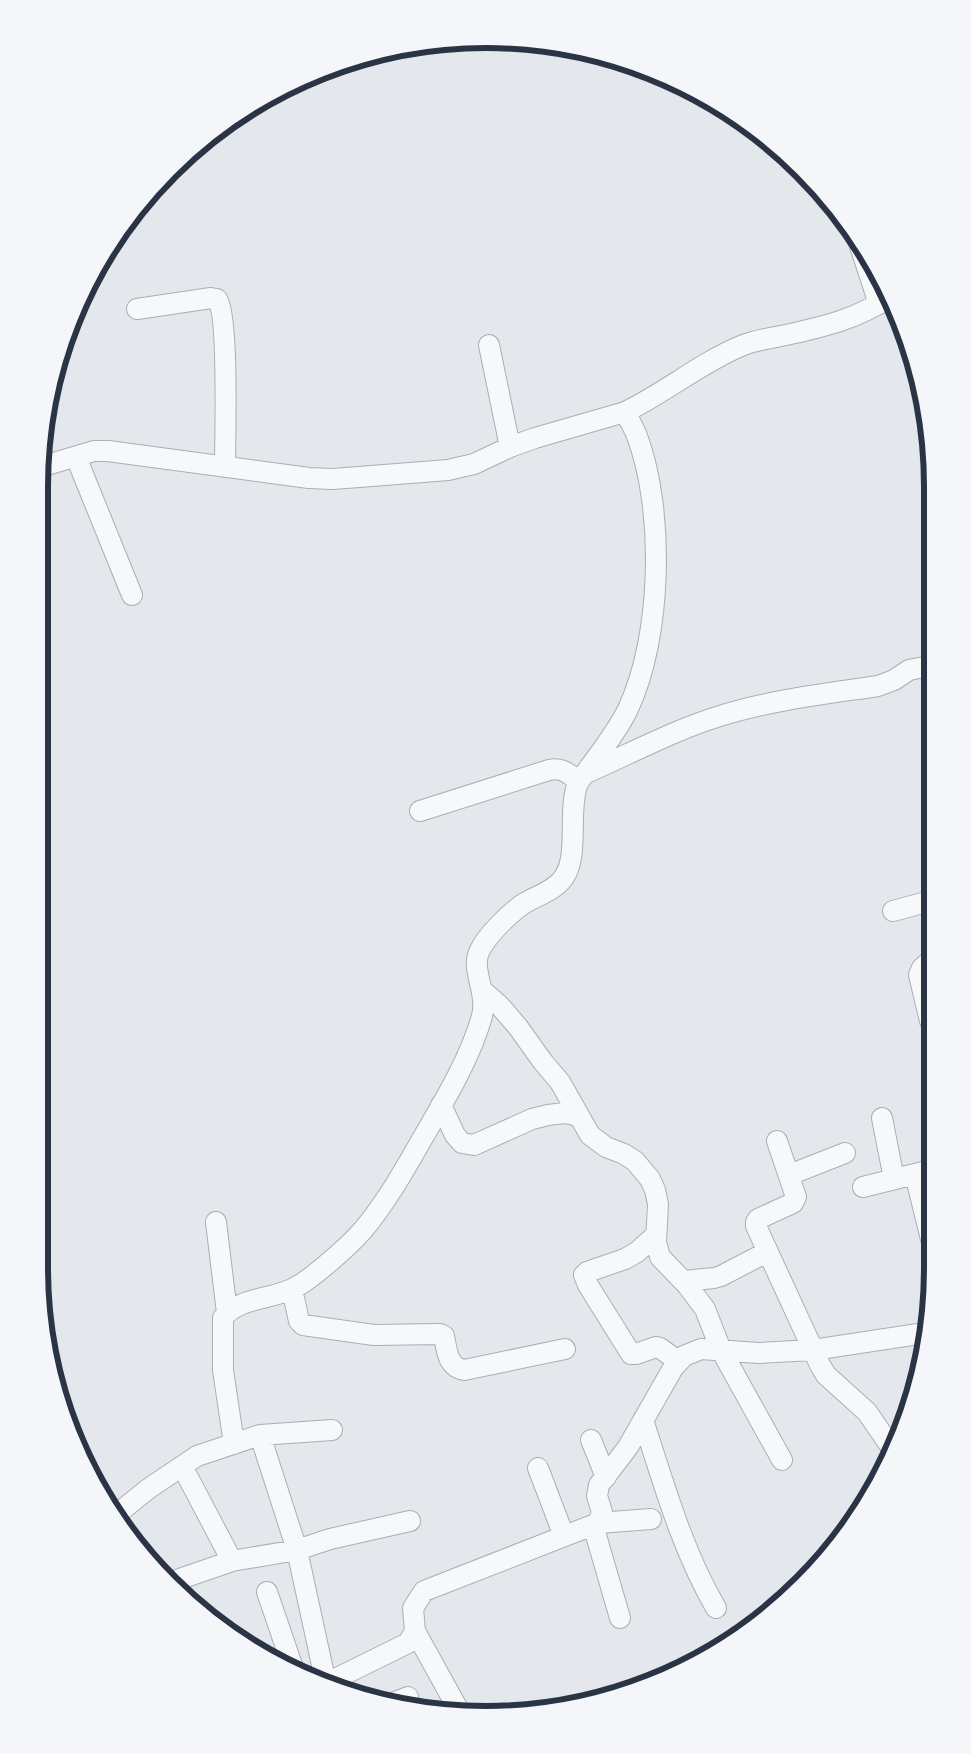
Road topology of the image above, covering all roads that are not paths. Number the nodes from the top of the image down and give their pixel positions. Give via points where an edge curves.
1 (882, 301) edge
2 (137, 310) dead end
3 (489, 345) dead end
4 (625, 412) junction
5 (510, 447) junction
6 (76, 456) junction
7 (48, 464) edge
8 (225, 467) junction
9 (132, 595) dead end
10 (924, 667) edge
11 (583, 777) junction
12 (420, 810) dead end
13 (924, 903) edge
14 (893, 911) dead end
15 (924, 966) edge
16 (483, 991) junction
17 (924, 996) edge
18 (441, 1105) junction
19 (579, 1116) junction
20 (882, 1118) dead end
21 (777, 1141) dead end
22 (845, 1153) dead end
23 (923, 1172) edge
24 (789, 1175) junction
25 (894, 1179) junction
26 (863, 1186) dead end
27 (216, 1222) dead end
28 (656, 1235) junction
29 (767, 1252) junction
30 (684, 1281) junction
31 (299, 1285) junction
32 (226, 1313) junction
33 (919, 1334) edge
34 (565, 1349) dead end
35 (721, 1350) junction
36 (813, 1350) junction
37 (678, 1361) junction
38 (649, 1409) junction
39 (332, 1430) dead end
40 (260, 1435) junction
41 (591, 1440) dead end
42 (887, 1442) edge
43 (234, 1444) junction
44 (782, 1460) dead end
45 (182, 1466) junction
46 (538, 1468) dead end
47 (606, 1477) junction
48 (120, 1511) edge
49 (651, 1519) dead end
50 (410, 1521) dead end
51 (596, 1524) junction
52 (564, 1536) junction
53 (297, 1550) junction
54 (232, 1561) junction
55 (178, 1580) edge
56 (267, 1592) dead end
57 (716, 1608) dead end
58 (620, 1618) dead end
59 (415, 1631) junction
60 (290, 1660) edge
61 (324, 1675) edge
62 (335, 1679) edge
63 (456, 1706) edge

1 - 4 street via 851,318 823,327 743,345 707,362
2 - 8 street via 211,298 220,304 224,340
3 - 5 street
4 - 5 street
4 - 11 street via 637,435 652,497 657,554 652,624 645,660 632,699 621,723
5 - 8 street via 474,464 448,470 332,479
6 - 7 street
6 - 8 street via 108,450
6 - 9 street
10 - 11 street via 909,670 878,686 773,703 697,723
11 - 12 street via 556,768
11 - 16 street via 576,788 571,857 565,877 513,912 481,948 477,960
13 - 14 street
15 - 17 street via 919,975
16 - 18 street via 481,1020
16 - 19 street via 518,1027 560,1082
18 - 19 street via 455,1135 462,1143 474,1145 548,1115 564,1113
18 - 31 street via 386,1200 361,1232
19 - 28 street via 596,1140 634,1161 650,1179 658,1204
20 - 25 street
21 - 24 street
22 - 24 street
23 - 25 street
24 - 29 street via 796,1197 793,1203 762,1216 756,1222
25 - 26 street
27 - 32 street
28 - 30 street via 660,1257
28 - 37 street via 625,1259 584,1275 631,1354 656,1347
29 - 30 street via 722,1276
29 - 36 street
30 - 35 street via 705,1309
31 - 32 street
31 - 34 street via 299,1321 303,1325 374,1335 440,1334 444,1336 450,1363 458,1369
32 - 43 street via 222,1323 223,1362
33 - 36 street
35 - 36 street via 764,1354
35 - 37 street via 701,1349
35 - 44 street
36 - 42 street via 826,1375 867,1412
37 - 38 street
38 - 47 street via 628,1447
38 - 57 street via 687,1551
39 - 40 street
40 - 43 street
40 - 53 street
41 - 47 street
43 - 45 street via 197,1456
45 - 48 street
45 - 54 street
46 - 52 street
47 - 51 street via 597,1491 602,1512
49 - 51 street
50 - 53 street
51 - 52 street
51 - 58 street
52 - 59 street via 424,1591 413,1608
53 - 54 street
53 - 61 street
54 - 55 street
56 - 60 street
59 - 62 street via 404,1645
59 - 63 street

